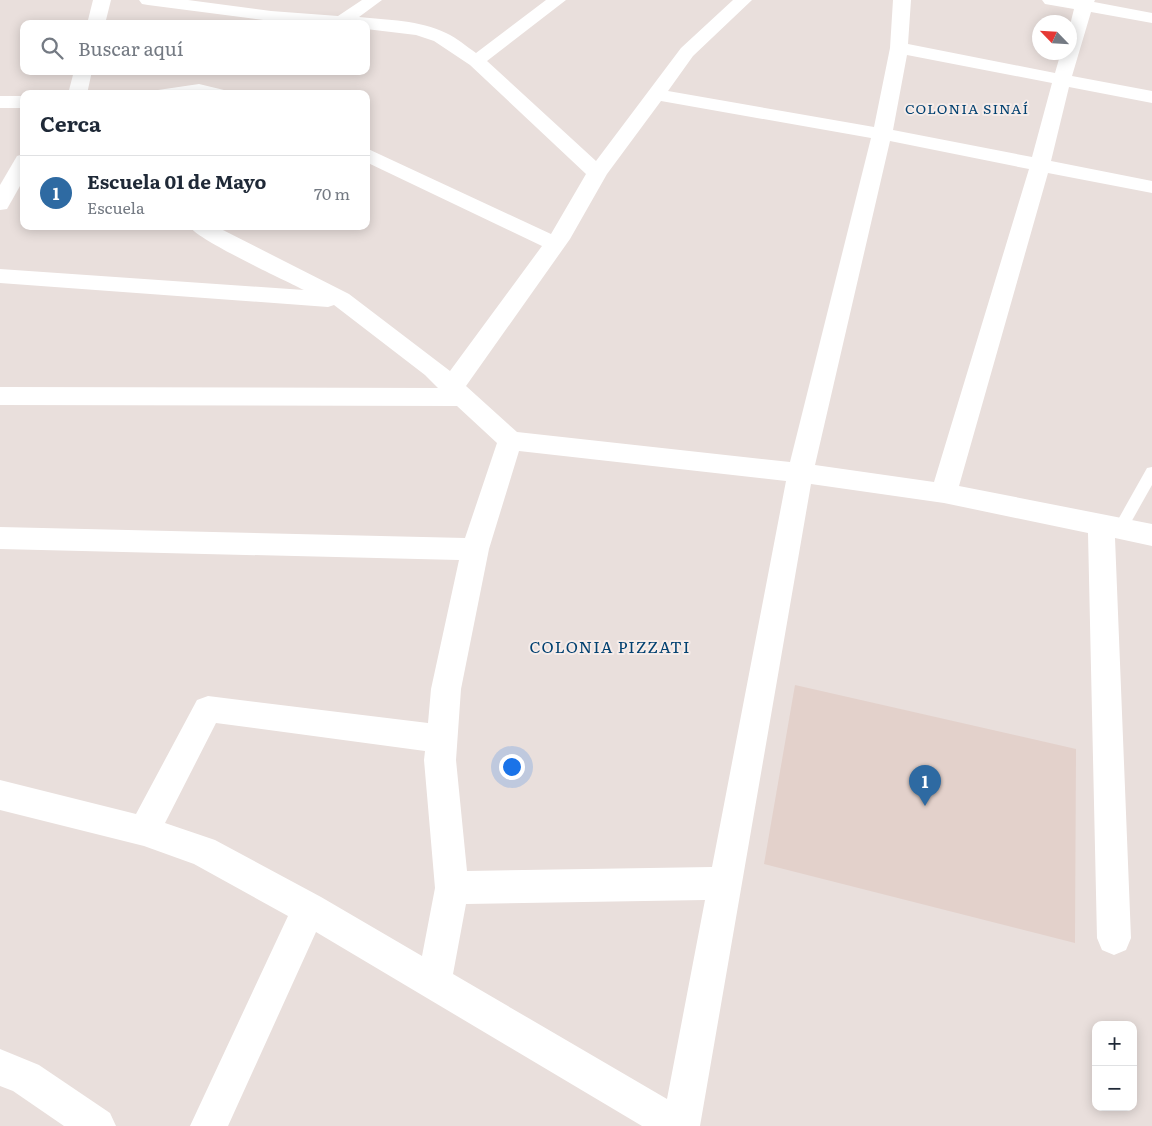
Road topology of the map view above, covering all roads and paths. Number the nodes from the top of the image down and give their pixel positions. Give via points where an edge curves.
1 (102, 0) edge
2 (148, 0) edge
3 (373, 0) edge
4 (557, 0) edge
5 (743, 0) edge
6 (902, 0) edge
7 (1051, 0) edge
8 (187, 2) edge
9 (1085, 3) edge
10 (1152, 18) edge
11 (97, 20) edge
12 (328, 20) edge
13 (343, 20) edge
14 (370, 24) edge
15 (899, 48) junction
16 (476, 61) junction
17 (82, 75) edge
18 (1062, 79) junction
19 (78, 90) edge
20 (655, 94) junction
21 (1152, 97) edge
22 (0, 102) edge
23 (20, 102) edge
24 (882, 134) junction
25 (370, 156) edge
26 (20, 165) edge
27 (1040, 166) junction
28 (597, 174) junction
29 (6, 182) edge
30 (1152, 187) edge
31 (0, 204) edge
32 (206, 230) edge
33 (555, 244) junction
34 (0, 276) edge
35 (341, 299) junction
36 (457, 392) junction
37 (0, 396) edge
38 (510, 441) junction
39 (1152, 472) edge
40 (800, 473) junction
41 (944, 493) junction
42 (1110, 527) junction
43 (1152, 535) edge
44 (0, 538) edge
45 (475, 549) junction
46 (441, 740) junction
47 (0, 795) edge
48 (144, 831) junction
49 (726, 883) junction
50 (452, 888) junction
51 (309, 909) junction
52 (1114, 938) dead end
53 (434, 982) junction
54 (0, 1067) edge
55 (97, 1126) edge
56 (209, 1126) edge
57 (680, 1126) edge

1 - 11 street
2 - 8 street
3 - 13 street
4 - 16 street
5 - 20 street via 688,52
6 - 15 street
7 - 9 street
8 - 12 street via 271,16
9 - 10 street
9 - 18 street
14 - 16 street via 419,30 440,37
15 - 18 street
15 - 24 street
16 - 28 street
17 - 19 street
18 - 21 street
18 - 27 street
20 - 24 street
20 - 28 street
22 - 23 street
24 - 27 street
24 - 40 street
25 - 33 street
26 - 29 street
27 - 30 street
27 - 41 street
28 - 33 street
29 - 31 street
32 - 35 street
33 - 36 street
34 - 35 street
35 - 36 street via 433,369
36 - 37 street
36 - 38 street
38 - 40 street
38 - 45 street
39 - 42 lane
40 - 41 street
40 - 49 street
41 - 42 street
42 - 43 street
42 - 52 street
44 - 45 street
45 - 46 street via 446,689
46 - 48 street via 208,709
46 - 50 street
47 - 48 street
48 - 51 street via 203,852
49 - 50 street
49 - 57 street
50 - 53 street
51 - 53 street
51 - 56 street
53 - 57 street
54 - 55 street via 26,1078

